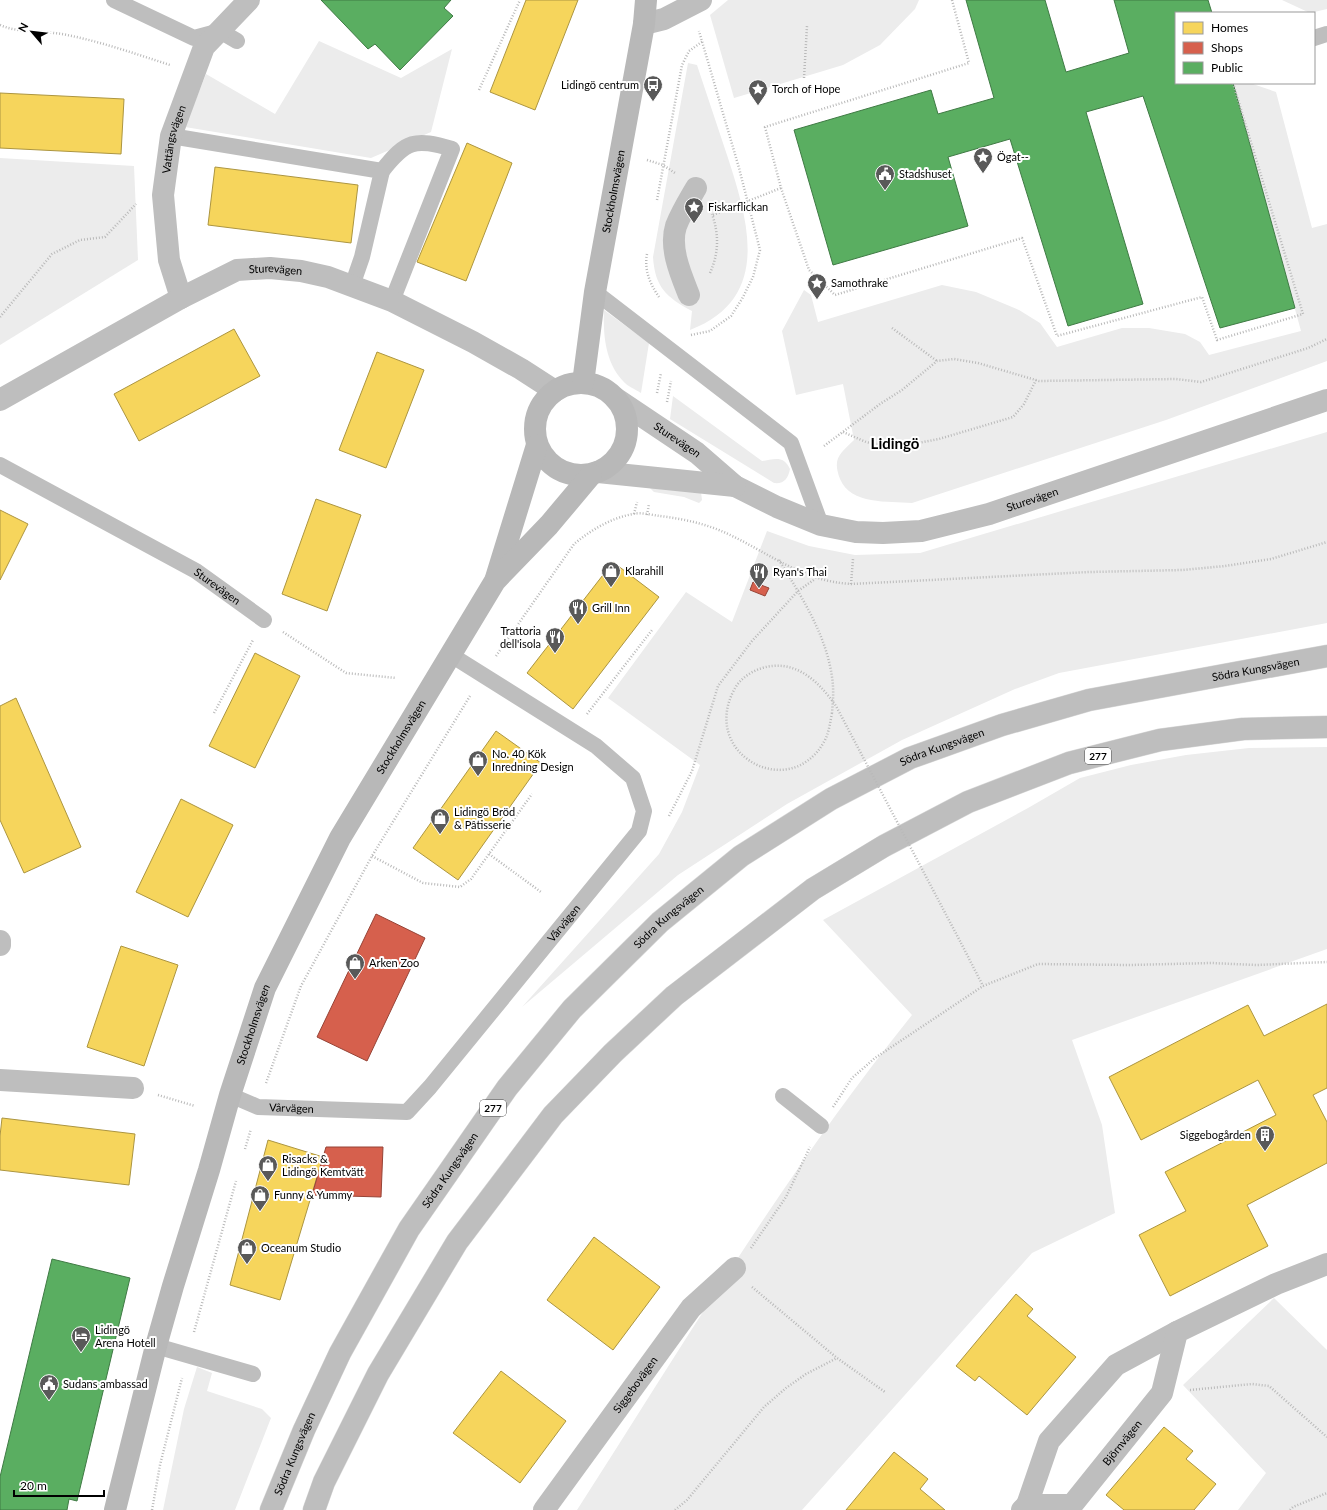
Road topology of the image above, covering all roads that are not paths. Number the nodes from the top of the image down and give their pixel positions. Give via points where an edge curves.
1 (114, 0) edge
2 (249, 0) edge
3 (646, 0) edge
4 (701, 0) edge
5 (644, 24) junction
6 (1327, 34) edge
7 (228, 36) junction
8 (1315, 38) edge
9 (171, 136) junction
10 (382, 171) junction
11 (696, 188) dead end
12 (352, 286) junction
13 (595, 292) junction
14 (689, 295) dead end
15 (181, 298) junction
16 (392, 301) junction
17 (583, 383) junction
18 (556, 391) junction
19 (615, 398) junction
20 (0, 400) edge
21 (1327, 400) edge
22 (537, 445) junction
23 (0, 465) edge
24 (594, 474) junction
25 (735, 486) junction
26 (820, 525) junction
27 (495, 582) junction
28 (264, 620) road end
29 (1327, 649) edge
30 (451, 655) junction
31 (1327, 656) edge
32 (1301, 660) junction
33 (1327, 727) edge
34 (0, 941) edge
35 (0, 945) edge
36 (0, 1080) edge
37 (133, 1088) road end
38 (230, 1095) junction
39 (783, 1096) dead end
40 (821, 1126) road end
41 (1327, 1264) edge
42 (735, 1268) road end
43 (1177, 1332) junction
44 (156, 1346) junction
45 (254, 1374) dead end
46 (1024, 1507) edge
47 (115, 1510) edge
48 (271, 1510) edge
49 (314, 1510) edge
50 (544, 1510) edge

1 - 7 lane via 194,38
2 - 7 street, Vattängsvägen
3 - 5 street, Stockholmsvägen
4 - 5 street via 664,19
5 - 13 street, Stockholmsvägen
6 - 8 lane
7 - 9 street, Vattängsvägen via 204,47
9 - 10 lane
9 - 15 street, Vattängsvägen via 163,194 169,260
10 - 12 lane via 362,257
10 - 16 lane via 396,153 414,142 434,143 452,148
11 - 14 street via 676,228 677,264
12 - 15 street, Sturevägen via 301,271 270,268 237,270
12 - 16 street, Sturevägen
13 - 17 street, Stockholmsvägen
13 - 26 lane via 791,443
15 - 20 street, Sturevägen
16 - 18 street, Sturevägen via 521,368
17 - 18 street, Stockholmsvägen via 569,384
17 - 19 street, Stockholmsvägen via 596,385
18 - 22 street, Stockholmsvägen via 540,406 536,416 534,426
19 - 24 street, Stockholmsvägen via 622,407 627,422 626,438 622,452 613,463
19 - 25 street, Sturevägen via 697,453
21 - 26 street, Sturevägen via 989,514 921,531 883,534
22 - 24 street, Stockholmsvägen via 544,457 556,468 580,476
22 - 27 street, Stockholmsvägen
23 - 28 lane, Sturevägen via 196,570
24 - 25 street, Sturevägen
24 - 27 street, Stockholmsvägen
25 - 26 street, Sturevägen
27 - 30 street, Stockholmsvägen
29 - 32 street
30 - 38 street, Stockholmsvägen via 340,838 265,988
30 - 38 lane, Vårvägen via 596,746 633,778 644,811 639,831 407,1112 258,1106
31 - 32 street, Södra Kungsvägen / 277
32 - 48 street, Södra Kungsvägen / 277 via 1089,700 1002,725 910,758 831,799 741,856 660,922 572,1009 507,1088 409,1230 340,1353
33 - 49 street, 277 via 1243,729 1160,740 1069,763 968,802 884,846 813,889 674,996 613,1053 553,1115 457,1242 378,1374 324,1482
34 - 35 street
36 - 37 street
38 - 44 street, Stockholmsvägen
39 - 40 lane
41 - 43 street, Björnvägen via 1276,1284
42 - 50 street, Siggebovägen via 690,1308
43 - 46 street, Björnvägen via 1116,1365 1049,1441
43 - 46 street, Björnvägen via 1162,1393 1072,1505
44 - 45 lane
44 - 47 street, Stockholmsvägen

